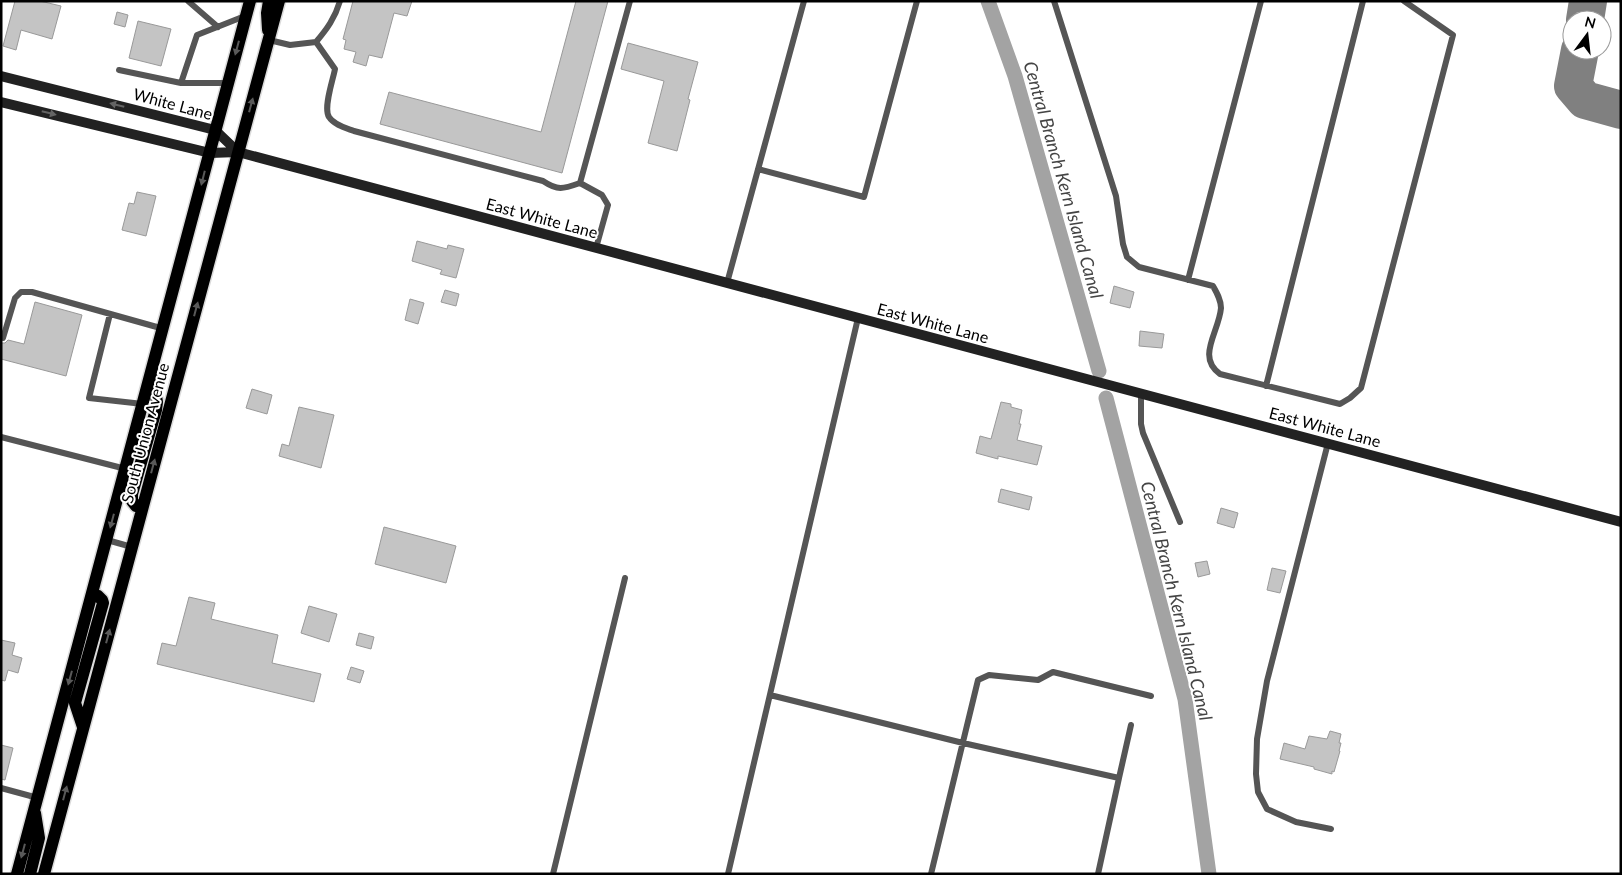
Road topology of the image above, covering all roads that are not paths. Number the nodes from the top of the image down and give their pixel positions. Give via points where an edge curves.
1 (188, 1) edge
2 (250, 1) edge
3 (269, 1) edge
4 (280, 1) edge
5 (340, 1) edge
6 (630, 1) edge
7 (804, 1) edge
8 (917, 1) edge
9 (1054, 1) edge
10 (1261, 1) edge
11 (1363, 1) edge
12 (1404, 1) edge
13 (246, 16) junction
14 (218, 27) junction
15 (269, 40) junction
16 (316, 42) junction
17 (119, 70) dead end
18 (1, 76) edge
19 (181, 83) junction
20 (227, 84) junction
21 (1, 102) edge
22 (215, 130) junction
23 (238, 152) junction
24 (210, 153) junction
25 (758, 169) junction
26 (580, 183) junction
27 (596, 248) junction
28 (1188, 280) junction
29 (727, 283) junction
30 (110, 314) junction
31 (858, 318) junction
32 (164, 329) junction
33 (3, 338) dead end
34 (152, 374) junction
35 (1266, 386) junction
36 (1140, 394) junction
37 (144, 404) junction
38 (1, 437) edge
39 (1328, 443) junction
40 (126, 469) junction
41 (142, 507) junction
42 (1180, 522) dead end
43 (1621, 522) edge
44 (107, 540) junction
45 (132, 547) junction
46 (625, 578) dead end
47 (93, 595) junction
48 (770, 695) junction
49 (1151, 696) dead end
50 (1131, 724) dead end
51 (83, 727) junction
52 (964, 743) junction
53 (1120, 778) junction
54 (1, 788) edge
55 (36, 804) junction
56 (1331, 829) dead end
57 (17, 874) edge
58 (30, 874) edge
59 (44, 874) edge
60 (553, 874) edge
61 (728, 874) edge
62 (931, 874) edge
63 (1098, 874) edge

1 - 14 lane
2 - 13 main road, South Union Avenue
3 - 15 main road
4 - 15 main road, South Union Avenue
5 - 16 lane via 336,16
6 - 26 lane
7 - 25 lane
8 - 25 lane via 864,197
9 - 28 lane via 1116,196 1127,257 1139,267
10 - 28 lane
11 - 35 lane
12 - 35 lane via 1453,35 1361,388 1340,404
13 - 14 lane
13 -> 20 main road, South Union Avenue
14 - 19 lane via 197,35
15 - 16 lane via 290,45
23 -> 15 main road, South Union Avenue
16 - 26 lane via 335,69 326,108 329,117 337,124 543,181 557,189
17 - 19 lane
22 -> 18 street, White Lane
19 - 20 lane
20 - 22 main road, South Union Avenue
21 -> 24 street
22 - 23 street, White Lane
22 - 24 main road, South Union Avenue
23 - 24 street
23 - 27 street, East White Lane
41 -> 23 main road, South Union Avenue
24 -> 32 main road, South Union Avenue
25 - 29 lane
26 - 27 lane via 602,195 608,205
27 - 29 street, East White Lane
28 - 35 lane via 1212,286 1219,297 1221,308 1208,358 1211,368 1220,374
29 - 31 street, East White Lane
30 - 32 lane
30 - 33 lane via 32,292 21,292 15,298
30 - 37 lane via 88,398
31 - 36 street, East White Lane
31 - 48 lane
32 - 34 main road, South Union Avenue
34 - 37 main road, South Union Avenue
34 - 41 main road via 156,410 132,494 132,502
36 - 39 street, East White Lane
36 - 42 lane via 1144,434
37 - 40 main road, South Union Avenue
38 - 40 lane
39 - 43 street, East White Lane
39 - 56 lane via 1267,681 1257,739 1256,774 1258,792 1267,809 1296,822
40 -> 44 main road, South Union Avenue
41 - 45 main road, South Union Avenue
44 - 45 lane
44 - 47 main road, South Union Avenue
51 -> 45 main road, South Union Avenue
46 - 60 lane
47 - 51 main road via 103,603 76,703
47 -> 55 main road, South Union Avenue
48 - 52 lane
48 - 61 lane
49 - 52 lane via 1053,672 1038,680 990,675 978,680
50 - 53 lane
59 -> 51 main road, South Union Avenue
52 - 53 lane
52 - 62 lane
53 - 63 lane
54 - 55 lane
55 -> 57 main road, South Union Avenue
55 - 58 main road via 40,833

